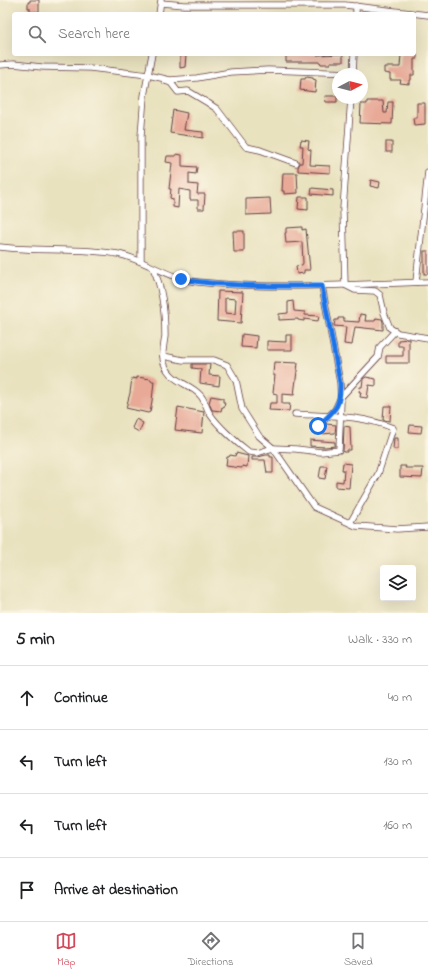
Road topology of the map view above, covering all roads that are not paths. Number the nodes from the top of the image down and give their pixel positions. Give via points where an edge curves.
1 (161, 2) edge
2 (356, 6) junction
3 (159, 12) edge
4 (356, 12) edge
5 (404, 12) edge
6 (416, 14) edge
7 (428, 15) edge
8 (152, 56) edge
9 (354, 56) edge
10 (0, 65) edge
11 (353, 68) edge
12 (332, 72) edge
13 (148, 75) junction
14 (351, 104) edge
15 (296, 163) dead end
16 (428, 172) edge
17 (425, 222) edge
18 (0, 247) edge
19 (141, 261) junction
20 (153, 268) junction
21 (416, 282) junction
22 (428, 282) edge
23 (345, 285) junction
24 (322, 286) junction
25 (395, 331) junction
26 (428, 338) edge
27 (163, 356) junction
28 (341, 397) junction
29 (295, 414) dead end
30 (329, 416) junction
31 (340, 417) junction
32 (318, 426) dead end
33 (273, 448) junction
34 (350, 523) junction
35 (428, 527) edge

1 - 2 street via 190,5
1 - 3 street
2 - 4 street
2 - 5 street
6 - 7 street
8 - 13 street
9 - 11 street
10 - 13 street via 90,68
12 - 13 street via 268,70 170,80
13 - 15 street via 171,83 178,92 188,91 217,109 246,147
13 - 19 street via 141,136
14 - 23 street via 343,209
16 - 17 street
17 - 21 street
18 - 19 street via 97,252
19 - 20 street
20 - 24 street via 195,282
20 - 27 street via 162,294 165,336
21 - 22 street
21 - 23 street
23 - 24 street
23 - 25 street via 355,290 375,291 380,295 390,328
24 - 28 street
25 - 26 street via 398,334
25 - 28 street via 380,347 378,357
27 - 33 street via 164,364 178,381 201,395 209,414 244,448 249,452 257,452
27 - 33 street via 183,360 214,360 227,365 236,380 242,409 259,436
28 - 30 street
28 - 31 street
29 - 30 street
30 - 31 street
30 - 32 street
31 - 33 street via 339,450 321,452
31 - 34 street via 381,423 393,428 378,474
33 - 34 street via 314,508
34 - 35 street via 356,526 397,530

